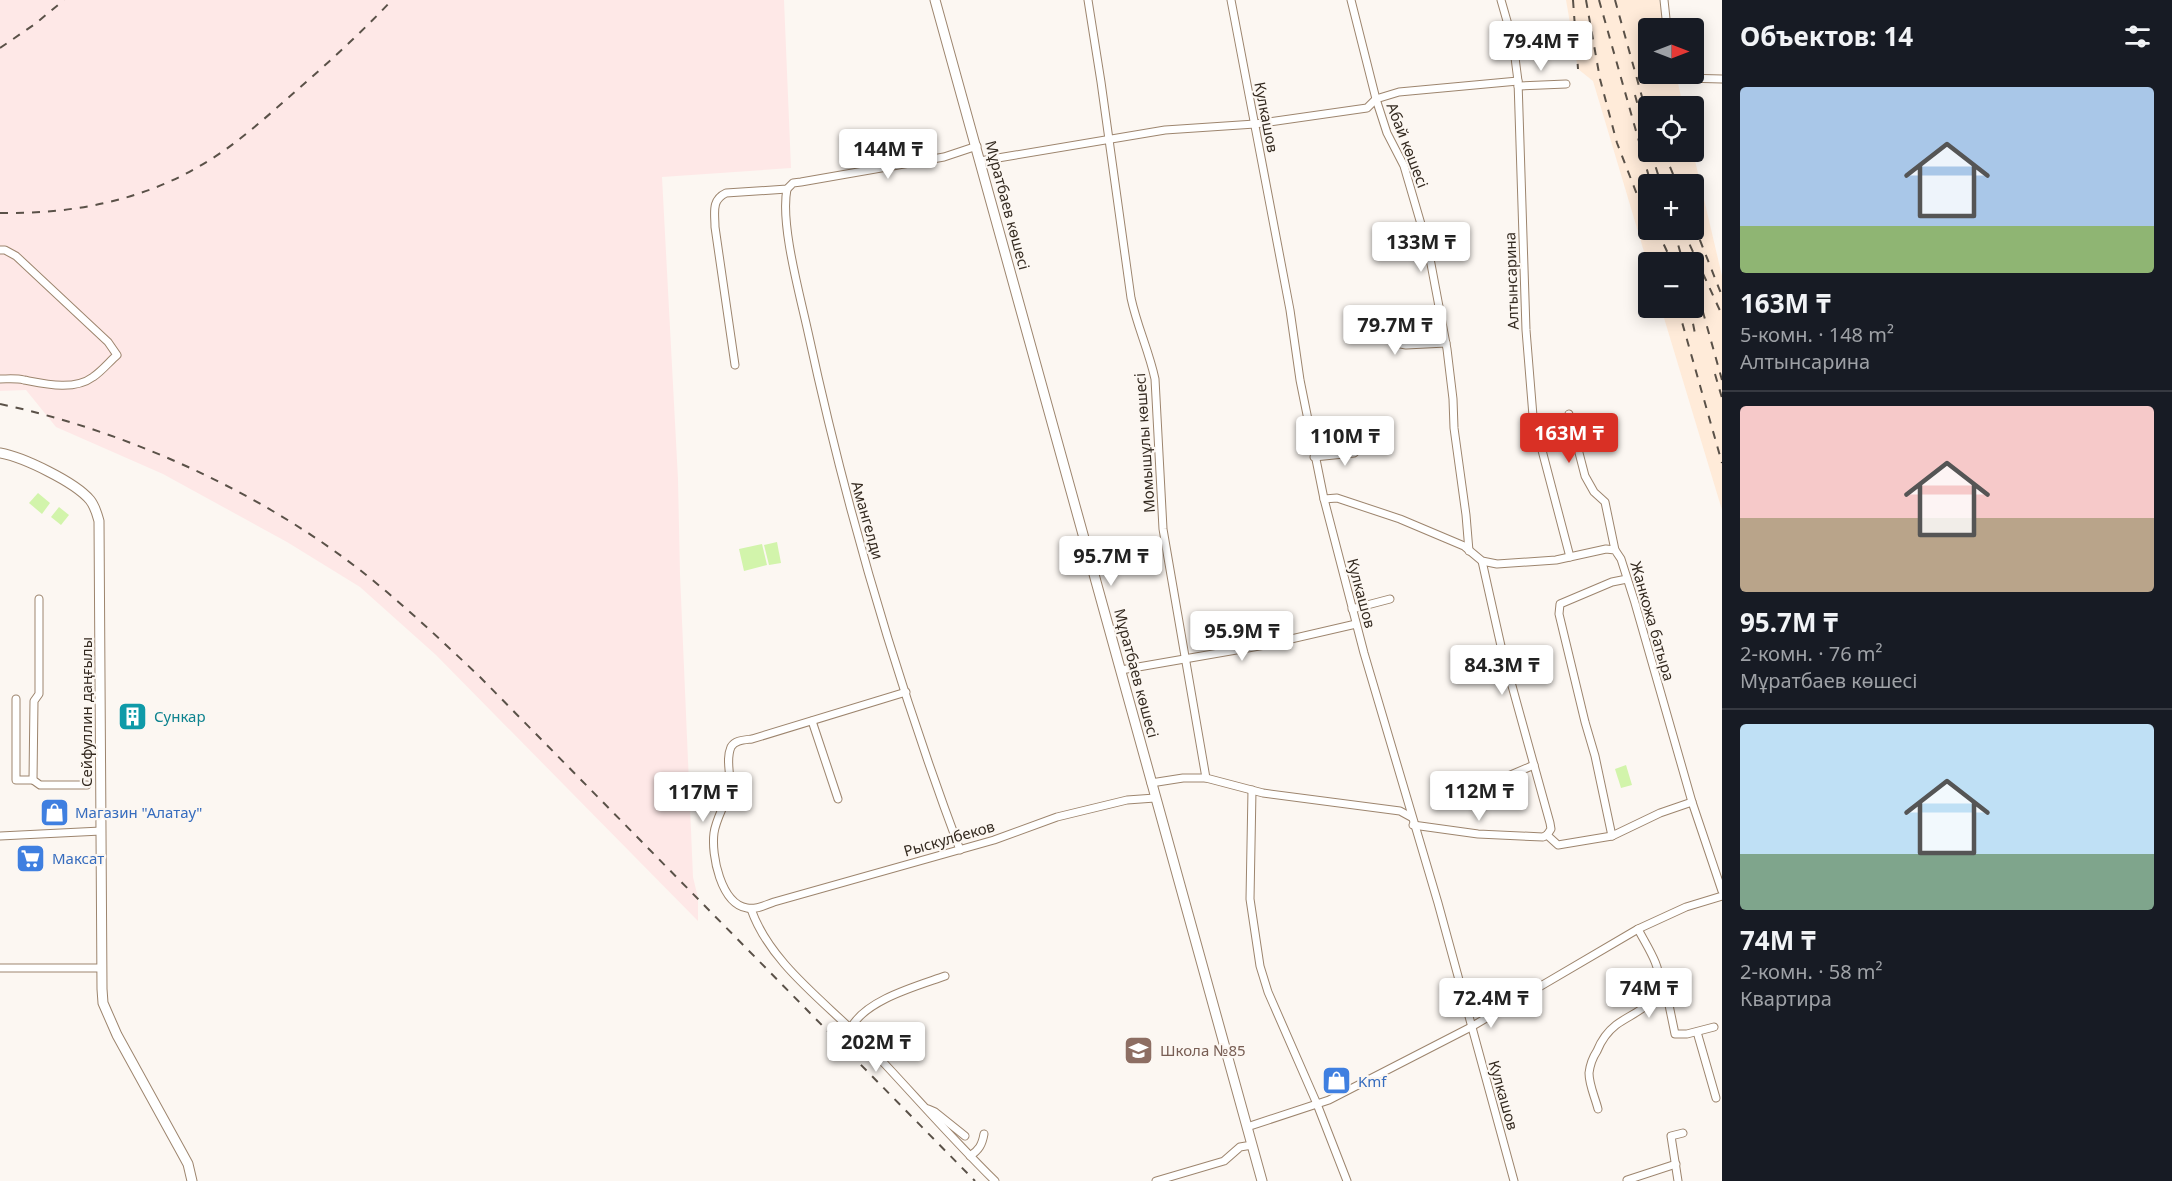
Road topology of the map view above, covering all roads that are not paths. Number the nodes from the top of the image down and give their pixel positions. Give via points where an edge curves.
1 (936, 0) edge
2 (1088, 0) edge
3 (1231, 0) edge
4 (1351, 0) edge
5 (1501, 0) edge
6 (1664, 0) edge
7 (1666, 18) edge
8 (1704, 79) edge
9 (1722, 79) edge
10 (1518, 84) junction
11 (1566, 84) dead end
12 (1376, 99) junction
13 (1255, 124) junction
14 (1109, 138) junction
15 (977, 146) junction
16 (980, 161) junction
17 (787, 189) junction
18 (2, 248) edge
19 (1392, 310) dead end
20 (1446, 343) junction
21 (735, 365) dead end
22 (0, 379) edge
23 (1569, 414) dead end
24 (1361, 447) dead end
25 (0, 453) edge
26 (1314, 457) junction
27 (1324, 499) junction
28 (1615, 550) junction
29 (1469, 551) junction
30 (1570, 557) junction
31 (1482, 561) junction
32 (1627, 579) junction
33 (39, 599) dead end
34 (1390, 599) dead end
35 (1352, 609) junction
36 (1356, 624) junction
37 (1185, 659) junction
38 (1121, 670) junction
39 (906, 692) junction
40 (16, 699) dead end
41 (812, 721) junction
42 (1534, 765) junction
43 (1506, 777) dead end
44 (1206, 778) junction
45 (33, 780) junction
46 (1151, 783) junction
47 (87, 785) dead end
48 (1252, 790) junction
49 (1155, 798) junction
50 (838, 800) dead end
51 (1692, 802) junction
52 (1412, 821) junction
53 (101, 831) junction
54 (1547, 835) junction
55 (0, 836) edge
56 (1612, 836) junction
57 (960, 850) junction
58 (1722, 894) edge
59 (751, 909) junction
60 (1638, 929) junction
61 (0, 968) edge
62 (102, 968) junction
63 (945, 976) dead end
64 (1659, 984) junction
65 (1471, 1027) junction
66 (1714, 1027) dead end
67 (851, 1028) junction
68 (1697, 1032) junction
69 (1716, 1098) dead end
70 (1317, 1104) junction
71 (925, 1108) junction
72 (1598, 1109) dead end
73 (1247, 1127) junction
74 (1683, 1133) dead end
75 (984, 1134) dead end
76 (964, 1136) dead end
77 (1252, 1145) junction
78 (970, 1156) junction
79 (1676, 1164) junction
80 (1627, 1180) edge
81 (192, 1181) edge
82 (995, 1181) edge
83 (1156, 1181) edge
84 (1262, 1181) edge
85 (1347, 1181) edge
86 (1514, 1181) edge
87 (1678, 1181) edge

1 - 15 street, Мұратбаев көшесі
2 - 14 street, Момышұлы көшесі
3 - 13 street, Кулкашов
4 - 12 street, Абай көшесі
5 - 10 street, Алтынсарина via 1513,42
6 - 7 street
8 - 9 street
10 - 11 street
10 - 12 street via 1400,92
10 - 30 street, Алтынсарина via 1526,330 1533,416
12 - 13 street via 1367,108
12 - 20 street, Абай көшесі via 1417,205
13 - 14 street
13 - 26 street, Кулкашов
14 - 16 street
14 - 37 street, Момышұлы көшесі via 1131,298 1155,379 1163,529
15 - 16 street, Мұратбаев көшесі
15 - 17 street via 944,157 794,183
16 - 38 street, Мұратбаев көшесі
17 - 21 street via 726,193 714,205
17 - 39 street, Амангелди via 785,204 792,254 827,418 846,497
18 - 22 street via 16,256 117,355 81,382 55,385
19 - 20 street via 1395,343
20 - 29 street, Абай көшесі
23 - 28 street via 1585,476 1605,502
24 - 26 street via 1354,453
25 - 53 street, Сейфуллин даңғылы via 23,459 80,491 97,511 101,534
26 - 27 street, Кулкашов
27 - 29 street via 1358,504
27 - 35 street, Кулкашов
28 - 30 street, Жанкожа батыра
28 - 32 street, Жанкожа батыра
29 - 31 street
30 - 31 street, Жанкожа батыра via 1497,564
31 - 42 street
32 - 51 street, Жанкожа батыра
32 - 56 street via 1560,604 1559,614
33 - 45 street via 39,694 34,701
34 - 35 street
35 - 36 street, Кулкашов
36 - 37 street
36 - 52 street, Кулкашов
37 - 38 street
37 - 44 street, Момышұлы көшесі
38 - 46 street, Мұратбаев көшесі
39 - 41 street
39 - 57 street, Амангелди
40 - 45 street via 16,780
41 - 50 street
41 - 59 street via 736,742 728,756 729,790 715,825 714,845 720,878 730,899
42 - 43 street
42 - 54 street via 1550,823
44 - 46 street
44 - 48 street
45 - 47 street via 40,785
46 - 49 street, Мұратбаев көшесі
48 - 52 street via 1401,811
48 - 70 street via 1250,899 1260,966
49 - 57 street, Рыскулбеков via 1127,800 1067,814
49 - 73 street, Мұратбаев көшесі
51 - 56 street
51 - 58 street, Жанкожа батыра
52 - 54 street via 1478,834
52 - 65 street, Кулкашов
53 - 55 street
53 - 62 street, Сейфуллин даңғылы
54 - 56 street via 1558,845
57 - 59 street, Рыскулбеков
58 - 60 street, Жанкожа батыра
59 - 67 street via 763,935 788,969
60 - 64 street
60 - 65 street, Жанкожа батыра
61 - 62 street
62 - 81 street, Сейфуллин даңғылы via 108,1017 188,1164
63 - 67 street via 902,991 865,1011
64 - 68 street via 1669,1005 1675,1034
64 - 72 street via 1650,1003 1614,1026 1595,1053 1589,1070
65 - 70 street, Жанкожа батыра
65 - 86 street, Кулкашов
66 - 68 street
67 - 71 street
68 - 69 street
70 - 73 street, Жанкожа батыра
70 - 85 street
71 - 76 street via 936,1112
71 - 78 street
73 - 77 street, Мұратбаев көшесі
74 - 79 street via 1671,1136
75 - 78 street via 978,1151
77 - 83 street via 1240,1147 1224,1161
77 - 84 street, Мұратбаев көшесі
78 - 82 street
79 - 80 street
79 - 87 street

